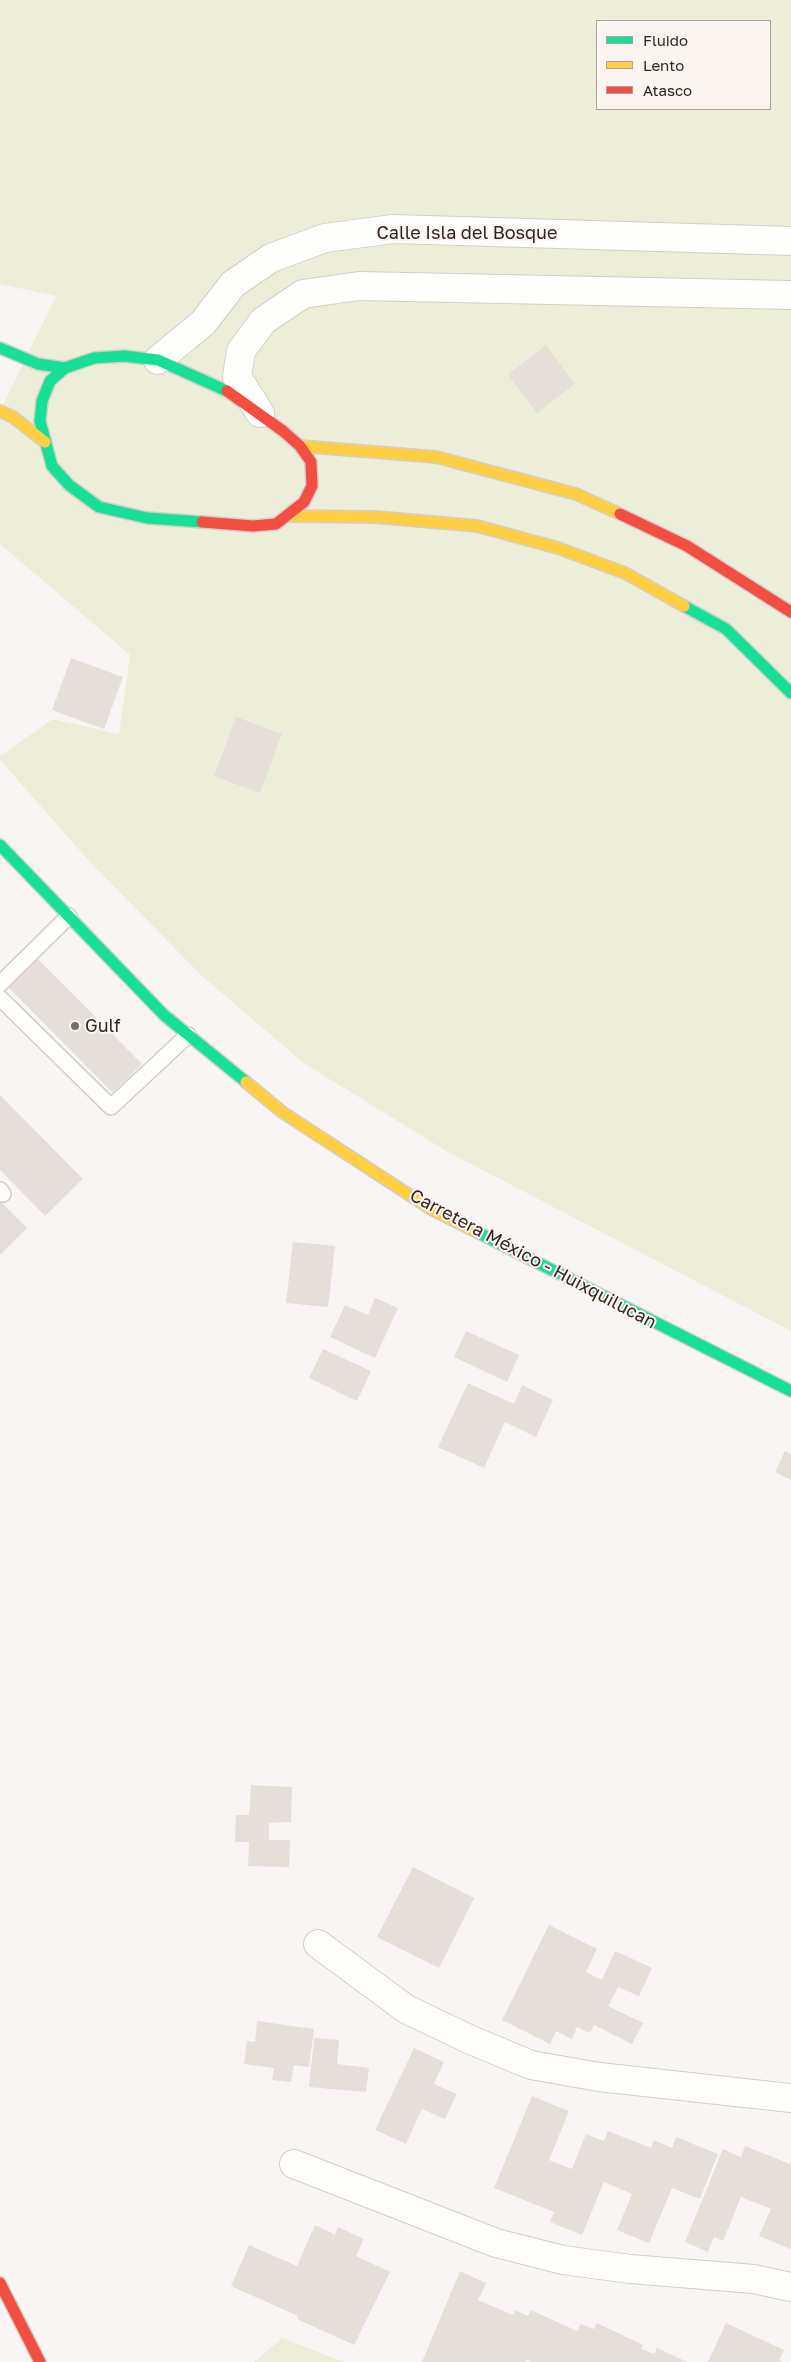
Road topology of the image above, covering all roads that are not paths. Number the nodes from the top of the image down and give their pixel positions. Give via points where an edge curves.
1 (791, 241) edge
2 (791, 295) edge
3 (0, 348) edge
4 (158, 360) junction
5 (65, 368) junction
6 (0, 411) edge
7 (260, 413) junction
8 (45, 442) junction
9 (300, 446) junction
10 (288, 516) junction
11 (791, 612) edge
12 (791, 693) edge
13 (0, 845) edge
14 (69, 916) junction
15 (0, 984) edge
16 (0, 998) edge
17 (188, 1035) junction
18 (791, 1392) edge
19 (318, 1944) dead end
20 (791, 2098) edge
21 (294, 2164) dead end
22 (0, 2282) edge
23 (791, 2287) edge
24 (40, 2362) edge

1 - 4 street, Calle Isla del Bosque via 393,229 325,238 271,258 233,284 203,323
2 - 7 street via 359,286 303,294 263,321 241,351 237,377
3 - 5 street via 38,364
4 - 5 street via 124,356 94,358
4 - 7 street via 230,392
5 - 8 street via 50,381 42,401 40,421
6 - 8 street
7 - 9 street
8 - 10 street via 52,466 69,485 100,507 147,518 253,526 276,524
9 - 10 street via 311,462 312,486 304,502
9 - 11 street via 436,457 576,494 687,546
10 - 12 street via 374,517 477,526 558,548 625,573 726,629
13 - 14 street, Carretera México - Huixquilucan
14 - 15 lane
14 - 17 street, Carretera México - Huixquilucan via 164,1015
16 - 17 lane via 110,1107
17 - 18 street, Carretera México - Huixquilucan via 282,1112 431,1209
19 - 20 street via 406,2009 531,2065 599,2077
21 - 23 street via 496,2243 563,2260 754,2279
22 - 24 street

